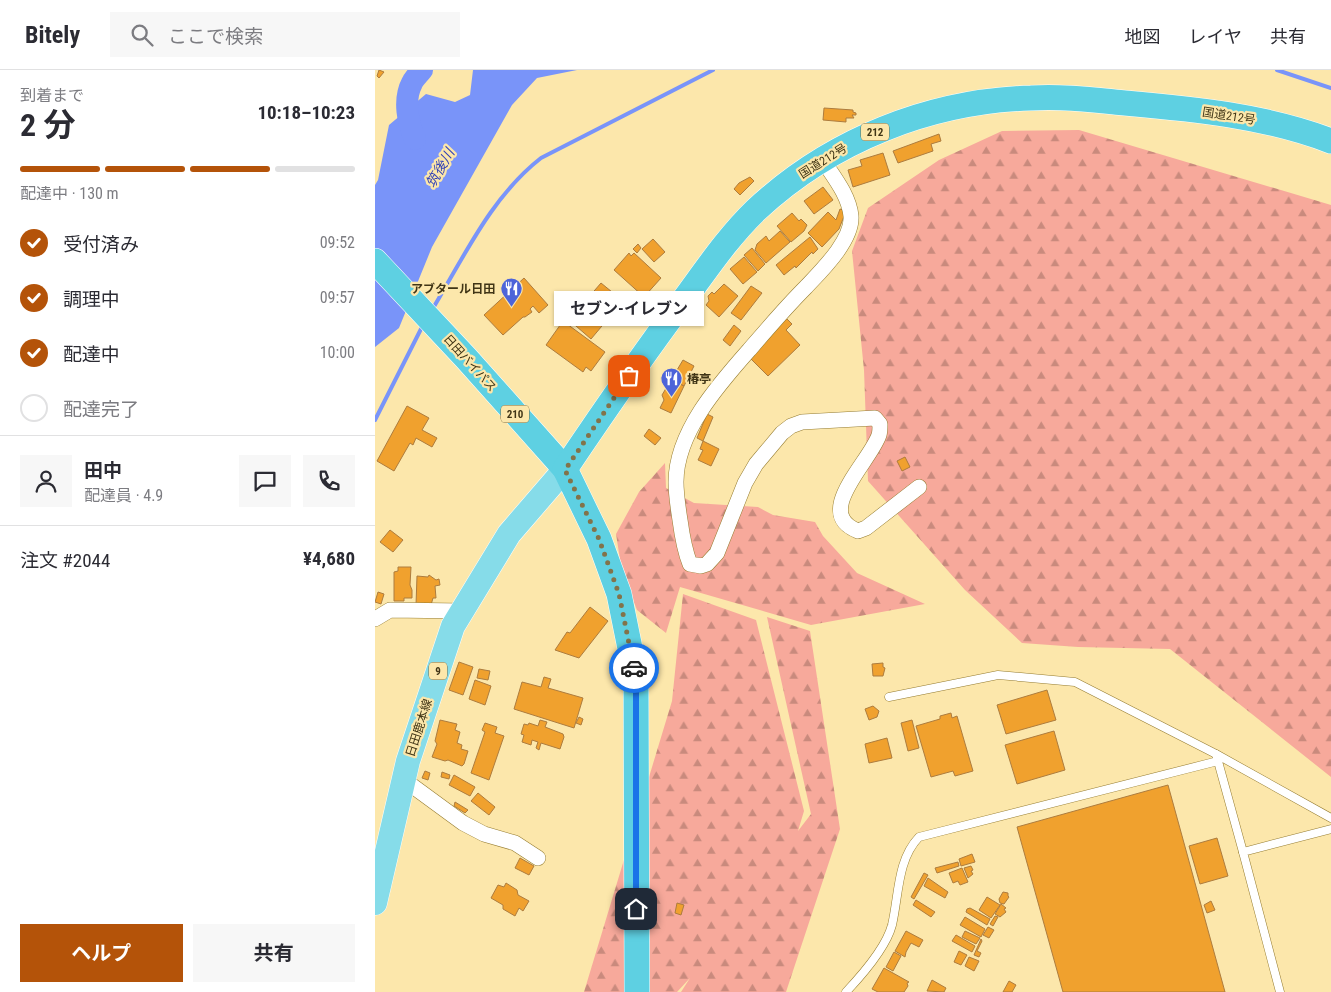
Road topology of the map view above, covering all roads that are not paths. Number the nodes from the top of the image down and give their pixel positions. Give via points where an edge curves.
1 (1331, 141) edge
2 (822, 158) junction
3 (375, 261) edge
4 (565, 470) junction
5 (919, 487) dead end
6 (462, 611) junction
7 (375, 619) edge
8 (889, 697) dead end
9 (1217, 758) junction
10 (403, 779) junction
11 (1331, 818) edge
12 (1331, 829) edge
13 (381, 848) edge
14 (1243, 852) junction
15 (538, 858) dead end
16 (375, 903) edge
17 (637, 992) edge
18 (846, 992) edge
19 (1280, 992) edge

1 - 2 highway, 国道212号 / 212 via 1269,122 1176,108 1033,97 946,108 900,122
2 - 4 highway, 国道212号 / 212 via 781,188 725,244
2 - 5 street via 846,198 851,217 846,238 826,267 778,315 724,379 690,429 679,458 676,481 685,550 690,564 701,566 717,553 756,464 782,433 801,422 875,418 880,424 880,434 870,454 857,469 839,505 843,522 850,528 858,531 866,528
3 - 4 highway, 日田バイパス / 210
4 - 6 main road, 日田鹿本線 / 9 via 509,534
4 - 17 highway, 日田バイパス / 210 via 599,539 619,594 636,678
6 - 7 street via 390,610
6 - 10 main road, 日田鹿本線 / 9 via 453,626
8 - 9 lane via 998,675 1075,682
9 - 11 lane
9 - 14 lane
9 - 18 lane via 919,837 905,860 891,926 879,950
10 - 13 main road, 日田鹿本線 / 9
10 - 15 street via 463,823 484,834 515,843
12 - 14 lane
13 - 16 main road, 日田鹿本線 / 9
14 - 19 lane

